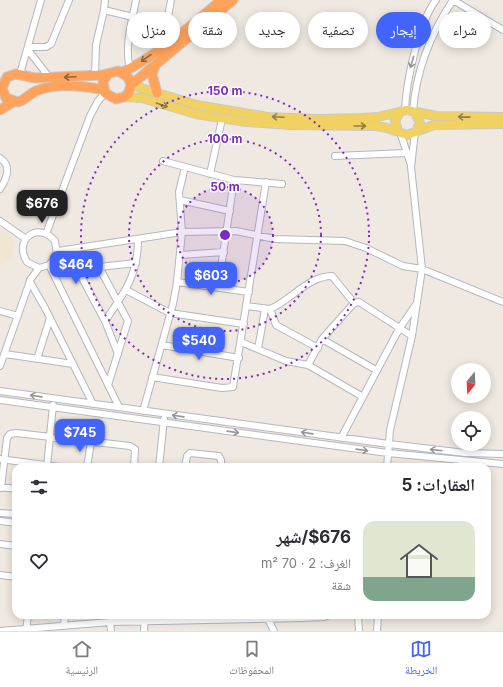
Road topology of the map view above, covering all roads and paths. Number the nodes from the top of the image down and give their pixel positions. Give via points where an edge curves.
1 (41, 0) edge
2 (68, 0) edge
3 (105, 0) edge
4 (136, 0) edge
5 (171, 0) edge
6 (221, 0) edge
7 (233, 0) edge
8 (436, 0) edge
9 (453, 0) edge
10 (104, 10) junction
11 (134, 12) edge
12 (169, 12) edge
13 (429, 12) edge
14 (127, 16) edge
15 (431, 20) edge
16 (438, 24) junction
17 (503, 30) edge
18 (180, 38) edge
19 (180, 40) edge
20 (28, 48) junction
21 (128, 48) edge
22 (168, 48) edge
23 (169, 48) edge
24 (417, 48) edge
25 (156, 64) junction
26 (126, 70) junction
27 (108, 74) junction
28 (22, 75) junction
29 (96, 76) junction
30 (49, 78) junction
31 (131, 85) junction
32 (2, 86) edge
33 (104, 92) junction
34 (157, 93) junction
35 (28, 95) junction
36 (124, 97) junction
37 (13, 102) junction
38 (0, 110) edge
39 (408, 111) junction
40 (503, 117) edge
41 (222, 119) junction
42 (503, 124) edge
43 (416, 131) junction
44 (399, 132) junction
45 (406, 153) junction
46 (335, 156) dead end
47 (0, 158) edge
48 (163, 161) dead end
49 (185, 167) junction
50 (411, 167) junction
51 (210, 174) junction
52 (234, 180) junction
53 (266, 182) junction
54 (282, 184) dead end
55 (0, 189) edge
56 (180, 200) junction
57 (230, 211) junction
58 (0, 221) edge
59 (227, 231) junction
60 (182, 232) junction
61 (46, 234) junction
62 (259, 235) junction
63 (26, 239) junction
64 (138, 239) junction
65 (58, 251) junction
66 (224, 252) junction
67 (180, 255) junction
68 (136, 263) junction
69 (49, 265) junction
70 (32, 266) junction
71 (99, 267) junction
72 (38, 268) junction
73 (422, 269) junction
74 (30, 281) junction
75 (177, 282) junction
76 (218, 288) junction
77 (126, 290) junction
78 (249, 292) junction
79 (418, 301) junction
80 (118, 302) junction
81 (503, 302) edge
82 (354, 303) junction
83 (247, 306) junction
84 (267, 309) junction
85 (0, 310) edge
86 (170, 313) junction
87 (18, 316) junction
88 (50, 318) junction
89 (105, 321) junction
90 (244, 324) junction
91 (399, 328) junction
92 (412, 336) junction
93 (322, 340) junction
94 (241, 342) junction
95 (162, 345) junction
96 (318, 348) junction
97 (258, 349) junction
98 (5, 354) junction
99 (118, 354) junction
100 (37, 358) junction
101 (239, 358) junction
102 (73, 364) junction
103 (308, 365) junction
104 (0, 366) edge
105 (376, 370) junction
106 (152, 377) junction
107 (108, 385) junction
108 (0, 391) edge
109 (363, 397) junction
110 (54, 398) junction
111 (0, 400) edge
112 (93, 404) junction
113 (53, 407) junction
114 (119, 407) junction
115 (143, 411) junction
116 (165, 414) junction
117 (164, 422) junction
118 (50, 438) junction
119 (341, 438) junction
120 (90, 442) junction
121 (389, 444) junction
122 (388, 453) junction
123 (503, 454) edge
124 (2, 459) edge
125 (28, 463) edge
126 (47, 463) edge
127 (87, 463) edge
128 (134, 463) edge
129 (159, 463) edge
130 (186, 463) edge
131 (221, 463) edge
132 (387, 463) edge
133 (451, 463) edge
134 (491, 464) edge
135 (503, 464) edge
136 (1, 488) edge
137 (12, 489) edge
138 (0, 513) edge
139 (12, 514) edge
140 (0, 521) edge
141 (12, 522) edge
142 (0, 544) edge
143 (12, 546) edge
144 (0, 575) edge
145 (12, 576) edge
146 (27, 619) edge
147 (65, 619) edge
148 (100, 619) edge
149 (136, 619) edge
150 (144, 619) edge
151 (268, 619) edge
152 (358, 619) edge
153 (378, 619) edge
154 (110, 622) junction
155 (100, 623) junction
156 (64, 625) junction
157 (26, 630) edge
158 (0, 631) edge
159 (111, 631) edge
160 (144, 631) edge
161 (274, 631) edge
162 (359, 631) edge
163 (377, 631) edge

1 - 20 street
2 - 20 street via 51,44 46,47
3 - 10 street
4 - 11 street
5 - 12 street
6 - 18 highway
7 - 19 highway
8 - 13 street
9 - 16 street
9 - 17 street
10 - 14 street
10 - 29 street via 96,45
15 - 16 street
16 - 39 street via 422,64
20 - 28 street
20 - 30 street
21 - 26 street
22 -> 26 highway
23 - 25 highway
24 -> 39 street via 411,66
25 - 31 highway
25 - 34 highway via 152,74
26 - 27 highway
26 - 31 highway
27 - 29 highway
27 - 33 highway via 103,81
28 - 30 highway
28 - 32 highway
28 - 35 highway via 29,83
29 -> 30 highway
31 - 34 main road
31 - 36 highway
32 - 37 highway via 6,98
33 - 35 highway via 91,88 57,88 36,91
33 - 36 highway via 116,99
33 - 61 street via 90,116
39 -> 34 main road via 361,118 268,117 196,105
35 - 37 highway via 22,101
36 -> 41 main road via 142,98 173,109
37 - 38 highway
40 -> 39 main road via 446,117
39 - 43 main road via 420,123
39 - 44 main road via 395,121
41 -> 44 main road via 267,124 376,126
41 - 51 street
42 - 43 main road via 438,125
43 - 44 main road via 407,135
43 - 50 street
44 - 45 street
45 - 46 street
45 - 50 street
47 - 55 street via 8,166 8,173
48 - 49 street
49 - 51 street
49 - 56 street via 179,192
50 - 73 street
51 - 52 street
52 - 53 street
52 - 57 street
53 - 54 street
53 - 62 street
56 - 57 street
56 - 60 street
57 - 59 street
58 - 63 street
59 - 60 street
59 - 62 street
59 - 66 street
60 - 64 street
60 - 67 street
61 - 63 street via 35,233
61 - 65 street via 55,241
62 - 73 street via 275,239 345,241 403,266
62 - 78 street
63 - 70 street via 22,250 23,256
64 - 65 street
64 - 68 street
65 - 69 street via 54,261
66 - 67 street
66 - 76 street
67 - 75 street
68 - 71 street
68 - 77 street
69 - 72 street
69 - 107 street
70 - 72 street
70 - 74 street
71 - 80 street
71 - 89 street via 84,271 82,276
72 - 74 street
73 - 79 street
73 - 81 street
74 - 87 street
74 - 88 street
75 - 76 street
75 - 86 street
76 - 78 street
77 - 80 street
77 - 86 street
78 - 83 street
79 - 91 street
79 - 92 street
80 - 89 street
80 - 99 street via 128,321
82 - 84 street via 332,276 327,276 316,279
82 - 91 street via 359,302
82 - 93 street
83 - 84 street
83 - 90 street
84 - 96 street via 276,325
84 - 97 street
85 - 87 street
86 - 90 street
86 - 95 street
87 - 98 street
88 - 100 street
88 - 102 street
89 - 99 street
90 - 94 street
91 - 92 street
91 - 105 street
92 - 121 street
93 - 96 street
93 - 105 street
94 - 97 street
94 - 101 street
95 - 101 street
95 - 106 street
96 - 103 street
97 - 103 street via 286,361
98 - 100 street
98 - 104 street
99 - 107 street
100 - 102 street
101 - 106 street via 233,387 230,388
102 - 112 street
103 - 109 street
105 - 109 street
106 - 115 street
107 - 114 street
110 -> 108 street
109 - 119 street
110 - 112 street
110 - 113 street
111 - 113 street
112 - 114 street
113 - 117 street
113 - 118 street
114 - 115 street
115 - 116 street
116 - 117 street
119 -> 116 street
117 -> 122 street
117 - 129 street
118 - 120 street
118 - 124 street via 10,434
118 - 126 street
119 - 121 street
120 - 127 street
120 - 128 street via 132,447 135,449
121 - 122 street
123 -> 121 street via 449,452
122 - 132 street
122 - 133 street
124 - 125 street
124 - 136 street
130 - 131 street via 190,453 219,456
134 - 135 street
136 - 137 street
138 - 139 street
140 - 141 street
142 - 143 street
144 - 145 street
146 - 157 street
147 - 156 street
148 - 155 street
149 - 154 street
150 - 160 street
151 - 161 street
152 - 162 street
153 - 163 street
154 - 155 street
154 - 159 street
155 - 156 street
156 - 157 street
157 - 158 street

